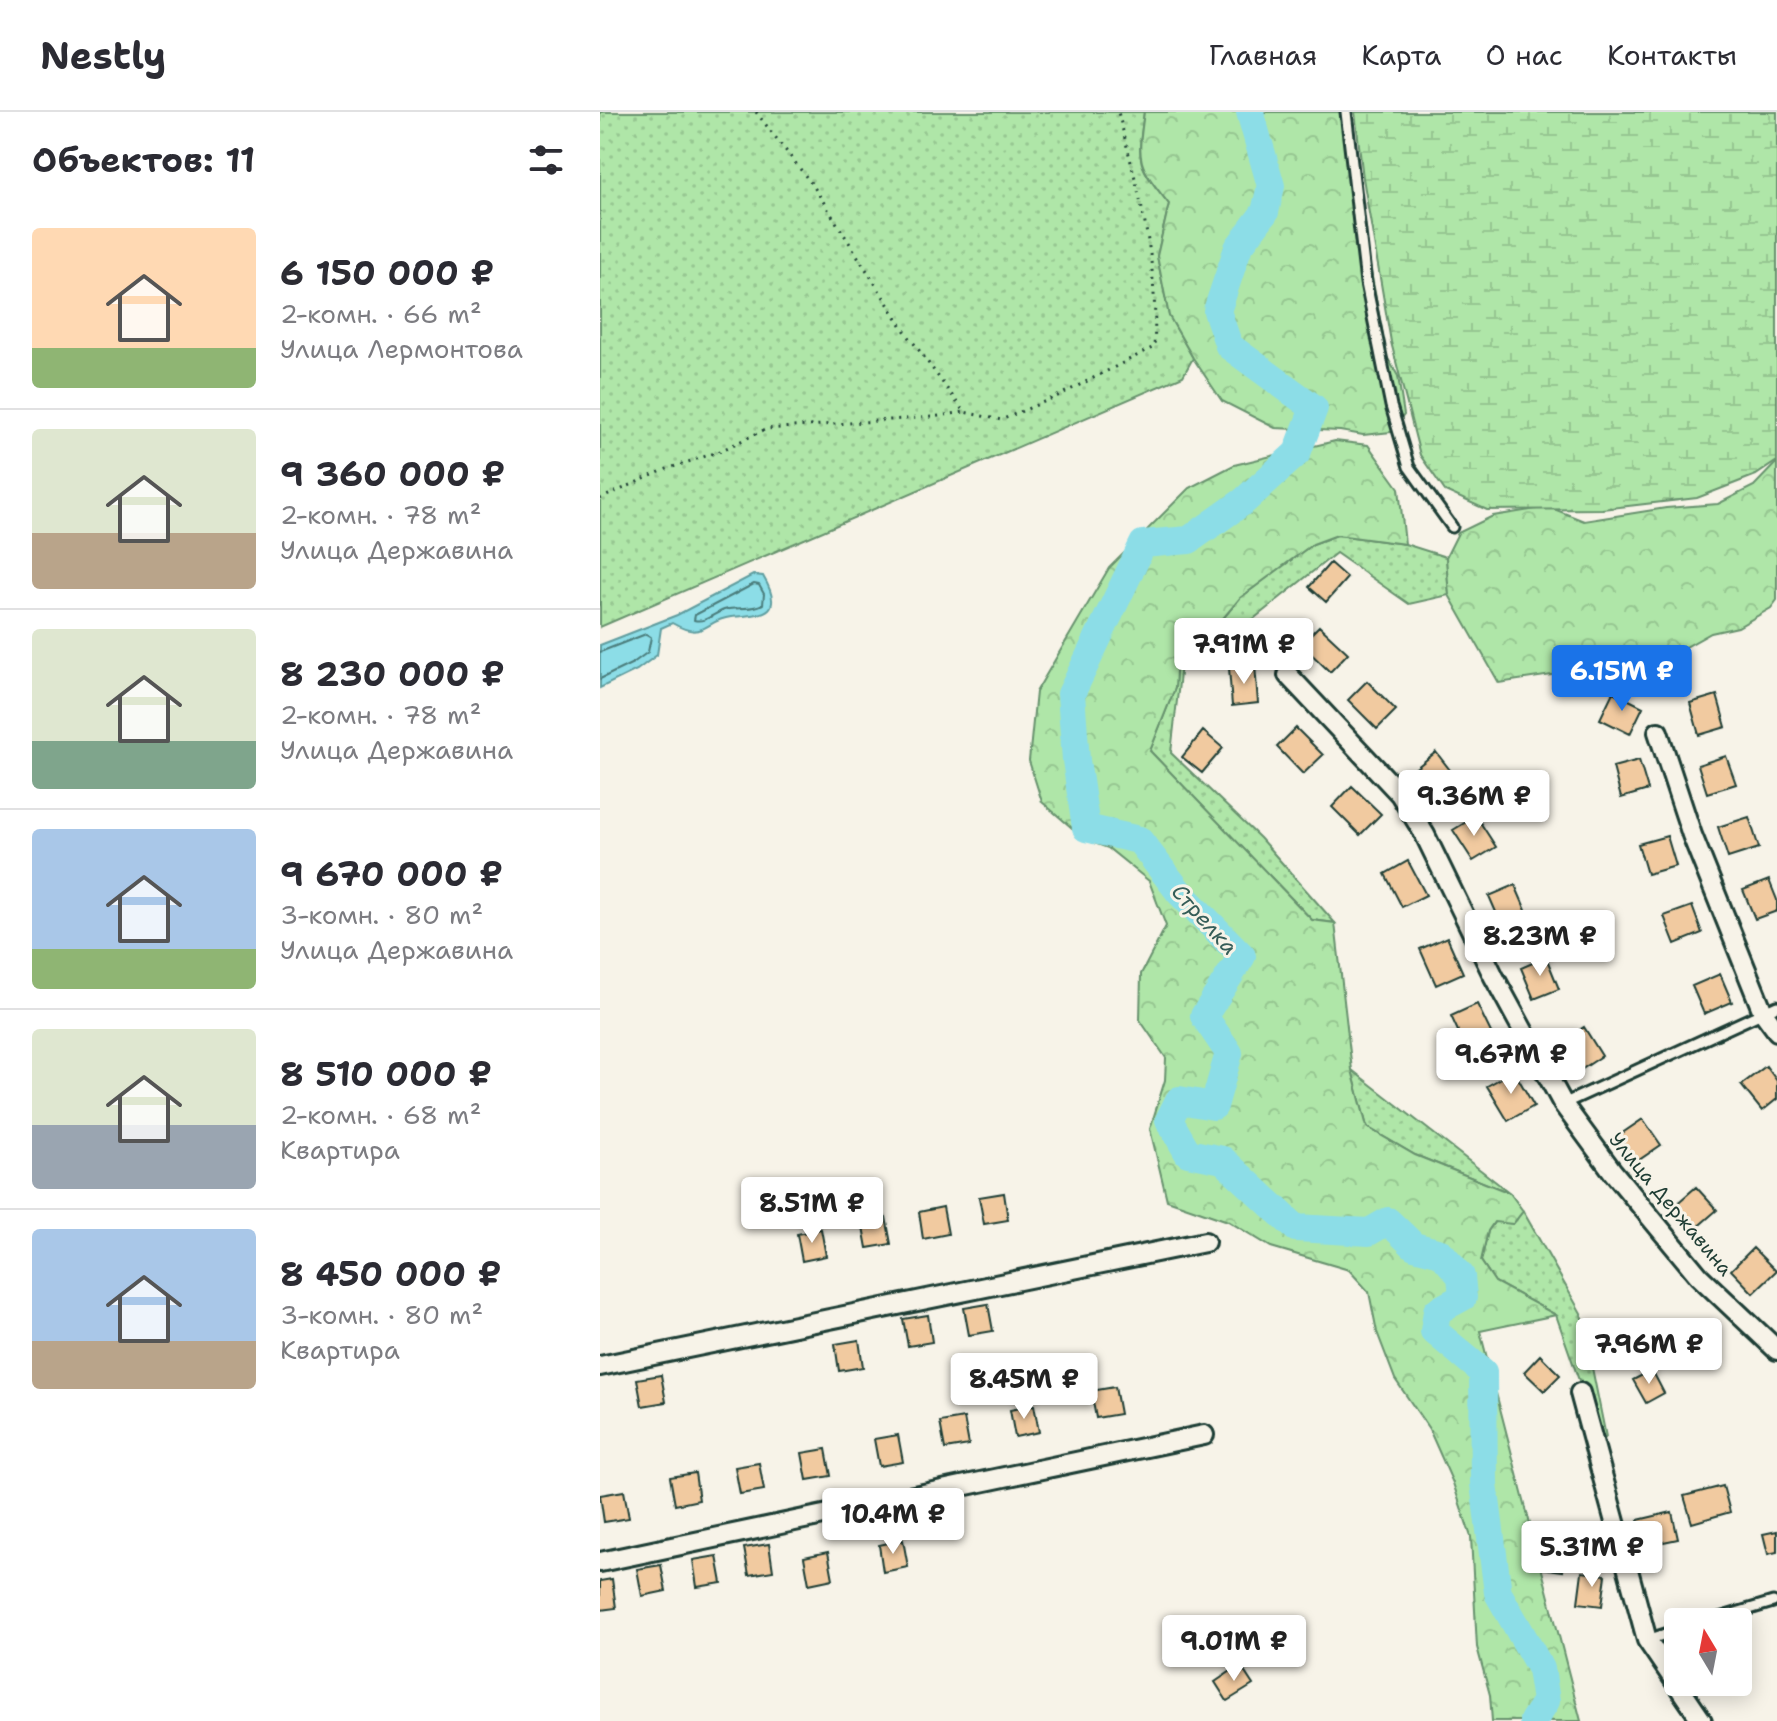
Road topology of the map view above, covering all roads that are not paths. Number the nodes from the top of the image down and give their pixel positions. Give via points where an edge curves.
1 (1346, 112) edge
2 (1452, 527) dead end
3 (1288, 675) dead end
4 (1658, 732) dead end
5 (1770, 1009) edge
6 (1777, 1031) edge
7 (1563, 1104) junction
8 (1205, 1242) dead end
9 (1777, 1350) edge
10 (600, 1366) edge
11 (1580, 1393) dead end
12 (1204, 1435) dead end
13 (600, 1562) edge
14 (1773, 1602) dead end
15 (1752, 1608) edge
16 (1664, 1635) edge
17 (1647, 1640) junction
18 (1702, 1721) edge

1 - 2 lane via 1366,283 1391,406 1409,467
3 - 7 street, Улица Державина via 1400,794
4 - 5 street via 1692,835
5 - 6 street
5 - 7 lane
7 - 9 street, Улица Державина via 1699,1276
8 - 10 street
11 - 17 street
12 - 13 street
14 - 15 lane
16 - 17 lane
17 - 18 street

